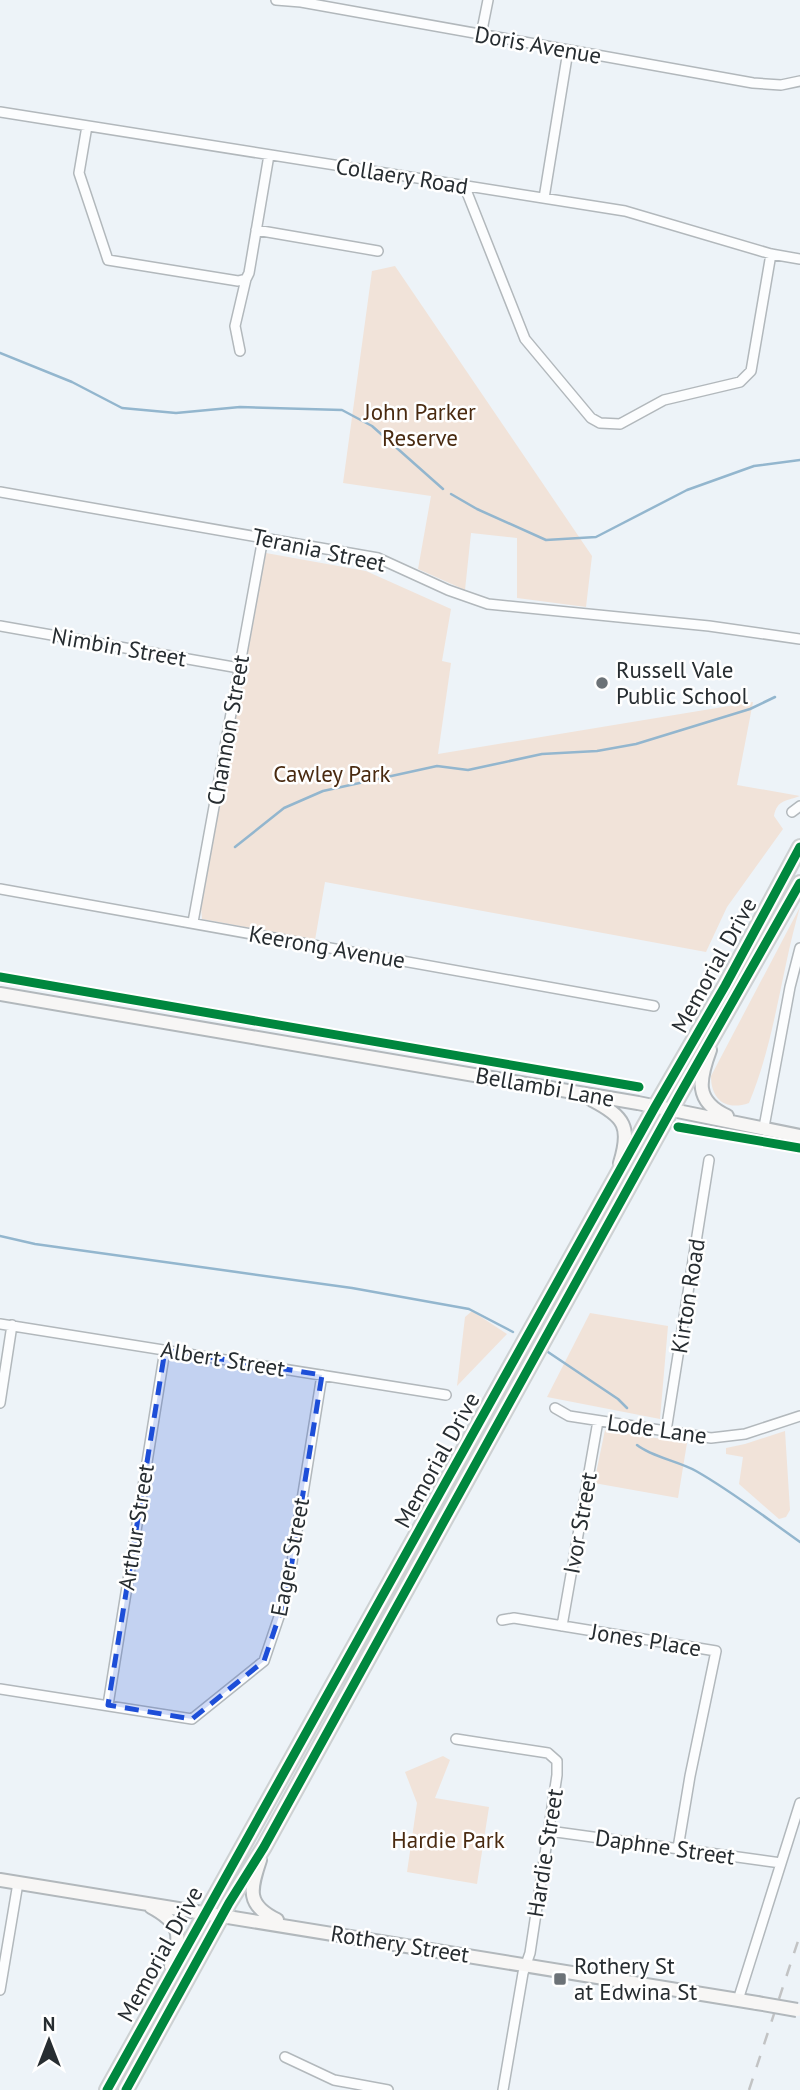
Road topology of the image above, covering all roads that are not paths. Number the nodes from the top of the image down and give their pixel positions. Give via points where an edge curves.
1 (276, 0) edge
2 (488, 0) edge
3 (481, 36) junction
4 (568, 51) junction
5 (800, 81) edge
6 (0, 112) edge
7 (87, 126) junction
8 (269, 155) junction
9 (464, 185) junction
10 (544, 198) junction
11 (256, 230) junction
12 (378, 251) dead end
13 (771, 254) junction
14 (800, 259) edge
15 (246, 279) junction
16 (240, 351) dead end
17 (0, 492) edge
18 (263, 538) junction
19 (0, 626) edge
20 (800, 639) edge
21 (239, 668) junction
22 (800, 847) edge
23 (800, 883) edge
24 (0, 889) edge
25 (193, 922) junction
26 (800, 948) edge
27 (0, 994) edge
28 (654, 1006) dead end
29 (719, 1027) junction
30 (581, 1094) junction
31 (655, 1107) junction
32 (672, 1110) junction
33 (743, 1124) junction
34 (764, 1127) junction
35 (800, 1136) edge
36 (709, 1160) dead end
37 (614, 1183) junction
38 (0, 1324) edge
39 (12, 1325) junction
40 (165, 1350) junction
41 (322, 1375) junction
42 (446, 1395) dead end
43 (0, 1403) edge
44 (555, 1408) dead end
45 (800, 1416) edge
46 (598, 1421) junction
47 (666, 1431) junction
48 (502, 1620) dead end
49 (562, 1626) junction
50 (0, 1689) edge
51 (108, 1705) junction
52 (456, 1739) dead end
53 (800, 1803) edge
54 (549, 1831) junction
55 (264, 1847) junction
56 (678, 1848) junction
57 (780, 1863) junction
58 (0, 1880) edge
59 (18, 1883) junction
60 (143, 1903) junction
61 (206, 1913) junction
62 (223, 1916) junction
63 (298, 1928) junction
64 (527, 1965) junction
65 (0, 1990) edge
66 (161, 1993) junction
67 (738, 2000) junction
68 (799, 2010) edge
69 (285, 2057) dead end
70 (107, 2090) edge
71 (126, 2090) edge
72 (388, 2090) edge
73 (503, 2090) edge

1 - 3 street, Doris Avenue
2 - 3 street
3 - 4 street, Doris Avenue
4 - 5 street, Doris Avenue via 753,83
4 - 10 street
6 - 7 street, Collaery Road
7 - 8 street, Collaery Road
7 - 15 street via 79,173 108,260
8 - 9 street, Collaery Road
8 - 11 street
9 - 10 street, Collaery Road
9 - 13 street via 526,339 591,418 600,422 621,424 664,400 745,379 751,371
10 - 13 street, Collaery Road via 625,211
11 - 12 street
11 - 15 street
13 - 14 street, Collaery Road
15 - 16 street via 234,326
17 - 18 street, Terania Street
18 - 20 street, Terania Street via 378,558 488,604
18 - 21 street, Channon Street
19 - 21 street, Nimbin Street
21 - 25 street, Channon Street
22 - 31 main road, Memorial Drive
23 - 29 main road, Memorial Drive
24 - 25 street, Keerong Avenue
25 - 28 street, Keerong Avenue
26 - 34 street
27 - 30 main road, Bellambi Lane
29 - 32 main road, Memorial Drive
29 - 33 main road via 701,1088 713,1109
30 - 31 main road, Bellambi Lane
30 - 37 main road via 623,1122 624,1150
31 - 32 main road, Bellambi Lane
31 - 37 main road, Memorial Drive
32 - 33 main road, Bellambi Lane
32 - 55 main road, Memorial Drive
33 - 34 main road, Bellambi Lane
34 - 35 main road, Bellambi Lane
36 - 47 street, Kirton Road
37 - 61 main road, Memorial Drive
38 - 39 street, Albert Street
39 - 40 street, Albert Street
39 - 43 street
40 - 41 street, Albert Street
40 - 51 street, Arthur Street
41 - 42 street, Albert Street
41 - 51 street, Eager Street via 286,1593 264,1661 192,1719
44 - 46 street, Lode Lane via 569,1416
45 - 47 street, Lode Lane via 730,1438
46 - 47 street, Lode Lane
46 - 49 street, Ivor Street
48 - 49 street, Jones Place
49 - 56 street, Jones Place via 716,1651
50 - 51 street, Eager Street
52 - 54 street, Hardie Street via 554,1757 557,1775
53 - 57 street
54 - 56 street, Daphne Street
54 - 64 street, Hardie Street
55 - 62 main road, Memorial Drive
55 - 63 main road via 251,1888 254,1901 265,1914
56 - 57 street, Daphne Street
57 - 67 street
58 - 59 main road, Rothery Street
59 - 60 main road, Rothery Street
59 - 65 street
60 - 61 main road, Rothery Street
60 - 66 main road via 167,1916 178,1936
61 - 62 main road, Rothery Street
61 - 66 main road, Memorial Drive
62 - 63 main road, Rothery Street
62 - 71 main road, Memorial Drive
63 - 64 main road, Rothery Street
64 - 67 main road, Rothery Street
64 - 73 street, Hardie Street
66 - 70 main road, Memorial Drive
67 - 68 main road, Rothery Street, bridge
69 - 72 street via 334,2080

